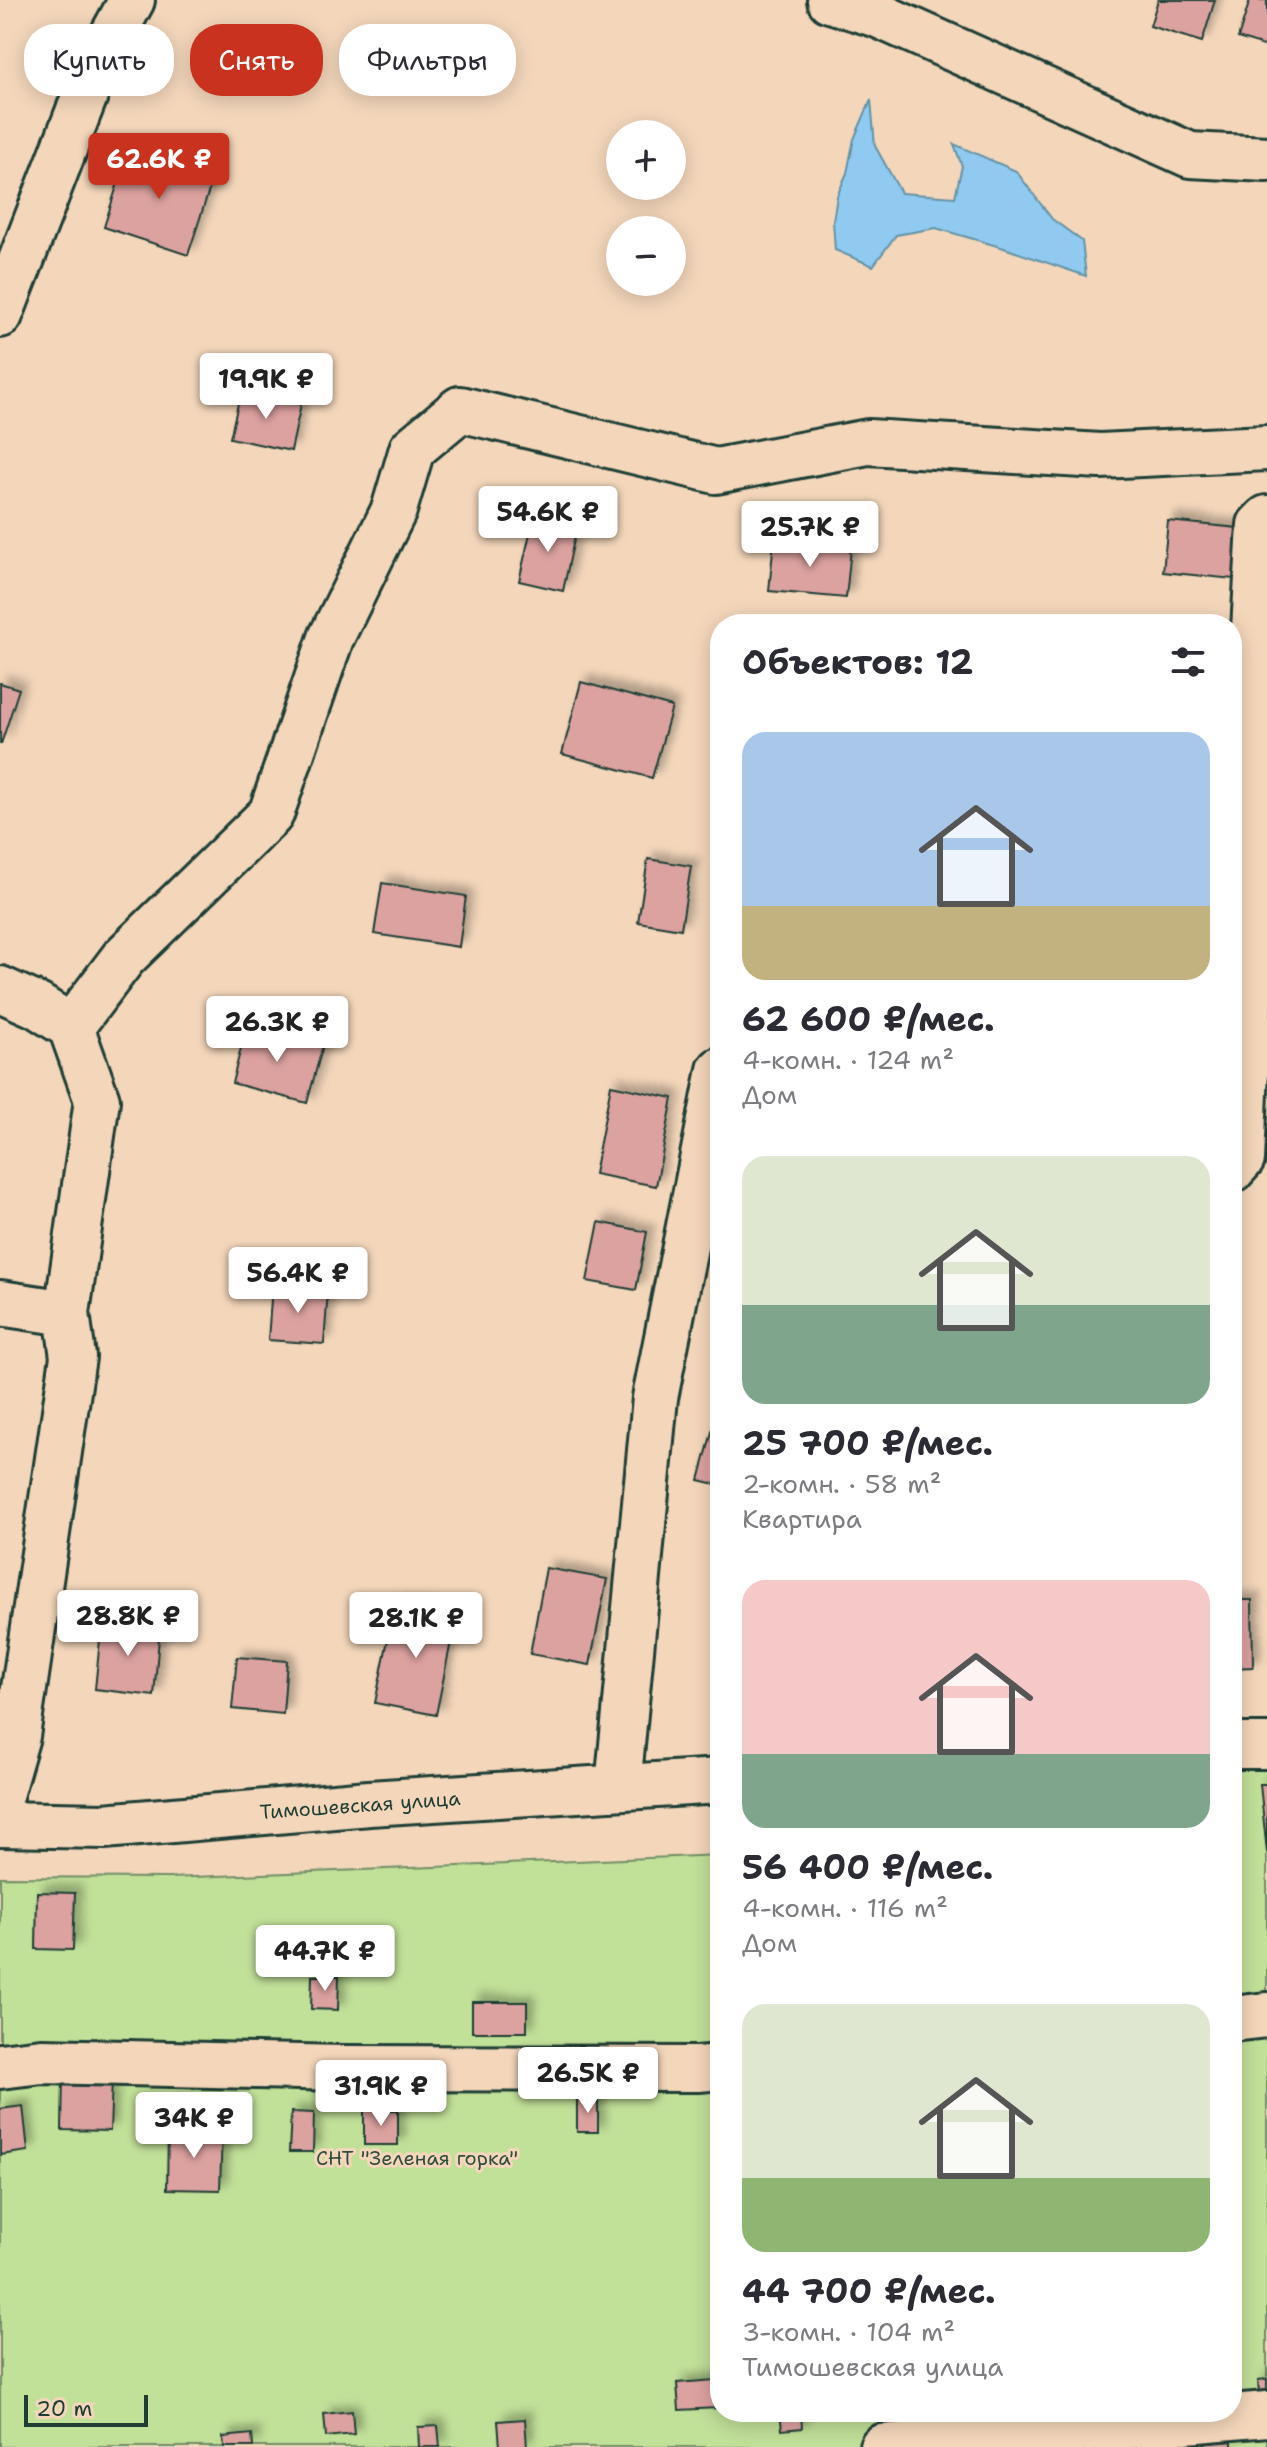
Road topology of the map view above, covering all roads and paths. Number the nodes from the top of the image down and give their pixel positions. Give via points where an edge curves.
1 (132, 0) edge
2 (830, 0) edge
3 (1267, 159) edge
4 (0, 315) edge
5 (1267, 448) edge
6 (1267, 518) edge
7 (1242, 932) edge
8 (0, 989) edge
9 (71, 1027) junction
10 (710, 1120) edge
11 (1242, 1159) edge
12 (0, 1303) edge
13 (67, 1313) junction
14 (1242, 1746) edge
15 (1267, 1746) edge
16 (710, 1782) edge
17 (618, 1787) junction
18 (0, 1795) edge
19 (0, 1824) edge
20 (1267, 2015) edge
21 (1242, 2018) edge
22 (0, 2066) edge
23 (710, 2068) edge
24 (1267, 2414) edge
25 (1242, 2416) edge
26 (1174, 2422) edge
27 (882, 2447) edge

1 - 4 street via 97,64
2 - 3 street via 878,15 1190,155
5 - 9 street via 1100,456 868,442 716,471 460,409 412,449 394,510 331,638 271,814 124,957
6 - 7 street via 1260,525
7 - 11 street
8 - 9 street
9 - 13 street via 97,1100
10 - 17 street via 655,1398
12 - 13 street
13 - 18 street via 71,1373 17,1736
14 - 15 street
16 - 17 street, Тимошевская улица
17 - 19 street, Тимошевская улица via 104,1826
20 - 21 street
22 - 23 street via 42,2061
24 - 25 street
26 - 27 street

